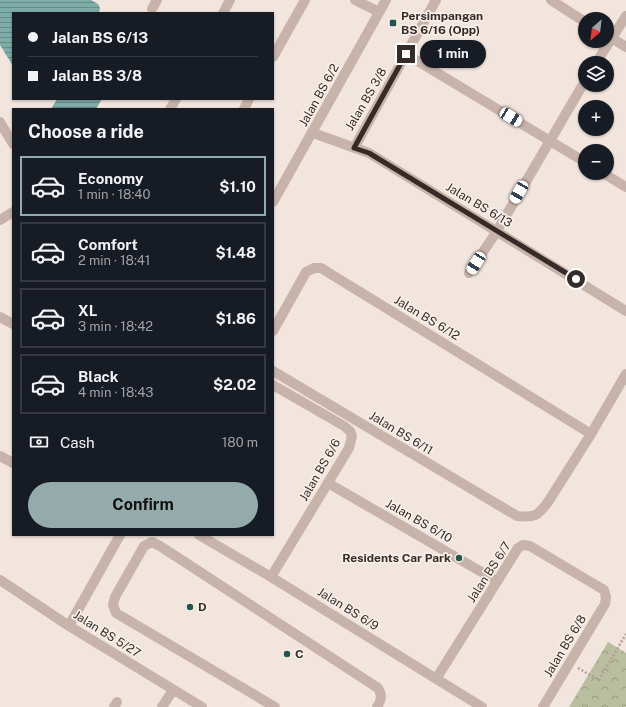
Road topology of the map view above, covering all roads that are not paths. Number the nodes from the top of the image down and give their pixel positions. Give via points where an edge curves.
1 (230, 0) edge
2 (305, 0) edge
3 (355, 0) edge
4 (386, 0) edge
5 (436, 0) edge
6 (551, 0) edge
7 (224, 12) edge
8 (379, 12) junction
9 (626, 16) edge
10 (578, 17) edge
11 (614, 31) edge
12 (614, 40) edge
13 (626, 47) edge
14 (406, 54) junction
15 (274, 55) edge
16 (579, 92) edge
17 (0, 122) edge
18 (313, 133) junction
19 (550, 141) junction
20 (12, 142) edge
21 (354, 148) junction
22 (578, 158) edge
23 (614, 180) edge
24 (626, 187) edge
25 (274, 200) edge
26 (12, 213) edge
27 (0, 220) edge
28 (497, 230) junction
29 (469, 274) dead end
30 (626, 311) edge
31 (0, 317) edge
32 (12, 323) edge
33 (274, 329) edge
34 (274, 372) edge
35 (626, 374) edge
36 (274, 386) edge
37 (592, 434) junction
38 (0, 456) edge
39 (12, 462) edge
40 (328, 483) junction
41 (119, 536) edge
42 (201, 536) edge
43 (271, 576) junction
44 (0, 580) edge
45 (497, 581) junction
46 (606, 597) joint
47 (70, 626) junction
48 (436, 679) junction
49 (173, 690) junction
50 (162, 707) edge
51 (202, 707) edge
52 (275, 707) edge
53 (377, 707) edge
54 (482, 707) edge
55 (543, 707) edge

1 - 7 street
2 - 15 street
3 - 8 street
4 - 8 street, Jalan BS 6/2
5 - 14 street, Jalan BS 3/8
6 - 10 street
8 - 18 street, Jalan BS 6/2
9 - 11 street
12 - 13 street
14 - 19 street
14 - 21 street, Jalan BS 3/8
16 - 19 street
17 - 20 street
18 - 21 street, Jalan BS 6/13
18 - 25 street, Jalan BS 6/2
19 - 22 street
19 - 28 street
21 - 28 street, Jalan BS 6/13 via 369,153
23 - 24 street
26 - 27 street
28 - 29 street
28 - 30 street, Jalan BS 6/13
31 - 32 street
33 - 37 street, Jalan BS 6/12 via 306,272 321,268
34 - 37 street, Jalan BS 6/11 via 517,516 530,518 540,513
35 - 37 street
36 - 40 street, Jalan BS 6/6 via 350,430 352,442
38 - 39 street
40 - 43 street, Jalan BS 6/6
40 - 45 street, Jalan BS 6/10
41 - 47 street
42 - 43 street, Jalan BS 6/9
43 - 48 street, Jalan BS 6/9
44 - 47 street, Jalan BS 5/27
45 - 46 street, Jalan BS 6/7 via 518,548 523,545 530,546 604,590
45 - 48 street, Jalan BS 6/7
46 - 55 street, Jalan BS 6/8 via 605,604
47 - 49 street, Jalan BS 5/27
48 - 54 street, Jalan BS 6/9
49 - 50 street
49 - 51 street, Jalan BS 5/27
52 - 53 street via 116,613 113,605 116,597 144,546 152,542 160,546 378,688 382,699

